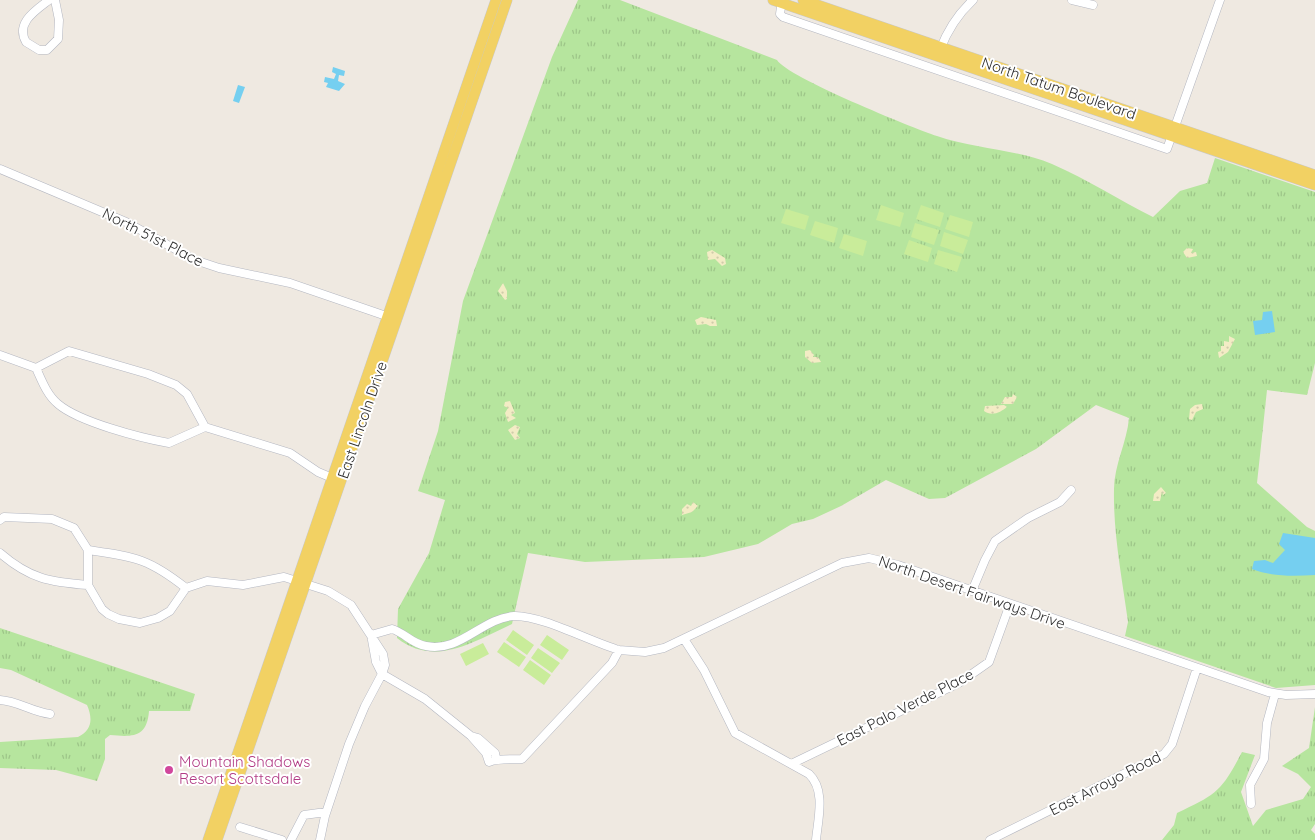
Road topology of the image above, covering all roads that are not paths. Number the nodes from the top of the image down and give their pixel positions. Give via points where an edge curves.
1 (49, 0) edge
2 (55, 0) edge
3 (496, 0) edge
4 (507, 0) edge
5 (803, 0) edge
6 (972, 0) edge
7 (1072, 0) edge
8 (1220, 0) edge
9 (779, 1) edge
10 (1093, 5) dead end
11 (940, 52) junction
12 (1174, 132) junction
13 (0, 169) edge
14 (1315, 176) edge
15 (1315, 185) edge
16 (392, 318) junction
17 (0, 355) edge
18 (36, 368) junction
19 (205, 427) junction
20 (336, 480) junction
21 (1071, 490) dead end
22 (0, 520) edge
23 (88, 550) junction
24 (0, 554) edge
25 (301, 582) junction
26 (88, 585) junction
27 (186, 588) junction
28 (972, 591) junction
29 (1010, 604) junction
30 (371, 635) junction
31 (684, 639) junction
32 (619, 650) junction
33 (1197, 668) junction
34 (382, 674) junction
35 (265, 688) junction
36 (1275, 694) junction
37 (1315, 694) edge
38 (0, 700) edge
39 (50, 714) dead end
40 (791, 764) junction
41 (225, 789) junction
42 (1251, 804) dead end
43 (325, 814) junction
44 (297, 824) junction
45 (240, 827) dead end
46 (218, 837) edge
47 (208, 840) edge
48 (282, 840) edge
49 (291, 840) edge
50 (320, 840) edge
51 (816, 840) edge
52 (990, 840) edge

1 - 2 street via 29,16 23,31 26,42 39,50 47,50 58,39
3 - 16 main road, East Lincoln Drive
4 - 16 main road, East Lincoln Drive
5 - 11 main road, North Tatum Boulevard
6 - 11 street via 960,12
7 - 10 street
8 - 12 street
9 - 11 main road, North Tatum Boulevard
9 - 12 street, North Tatum Boulevard via 783,17 1167,149
11 - 12 main road, North Tatum Boulevard
12 - 14 main road, North Tatum Boulevard
12 - 15 main road, North Tatum Boulevard
13 - 16 street, North 51st Place via 126,222 195,260 291,283
16 - 20 main road, East Lincoln Drive
17 - 18 street
18 - 19 street via 52,398 67,411 81,417 168,444
18 - 19 street via 60,354 73,352 167,380 187,394
19 - 20 street via 290,453
20 - 25 main road, East Lincoln Drive
21 - 28 street via 1060,502 1028,518 995,541
22 - 23 street via 4,517 52,519 74,528
23 - 26 street
23 - 27 street via 131,556 161,568
24 - 26 street via 18,568 39,577
25 - 27 street via 284,577 243,585 207,581
25 - 30 street via 339,596 351,605
25 - 35 main road, East Lincoln Drive
26 - 27 street via 108,614 140,623 170,611
28 - 29 street, North Desert Fairways Drive
28 - 31 street, North Desert Fairways Drive via 883,560 861,558 842,563
29 - 33 street, North Desert Fairways Drive
29 - 40 street, East Palo Verde Place via 989,662 959,683
30 - 32 street, North Desert Fairways Drive via 392,629 414,643 440,647 463,640 500,620 518,616
30 - 34 street via 376,662
31 - 32 street, North Desert Fairways Drive via 656,650
31 - 40 street via 704,670 735,732
32 - 34 street via 612,663 522,759 505,761 492,760 495,753 478,738 471,736 425,699
33 - 36 street, North Desert Fairways Drive
33 - 52 street, East Arroyo Road via 1174,738 1164,754
34 - 43 street via 349,744
35 - 41 main road, East Lincoln Drive
35 - 46 main road, East Lincoln Drive
36 - 37 street, North Desert Fairways Drive
36 - 42 street via 1267,723 1266,755 1250,785
38 - 39 street
40 - 51 street via 809,774 818,786
41 - 46 main road
41 - 47 main road, East Lincoln Drive
43 - 44 street
43 - 44 street via 304,814
43 - 50 street
44 - 49 street
45 - 48 street

